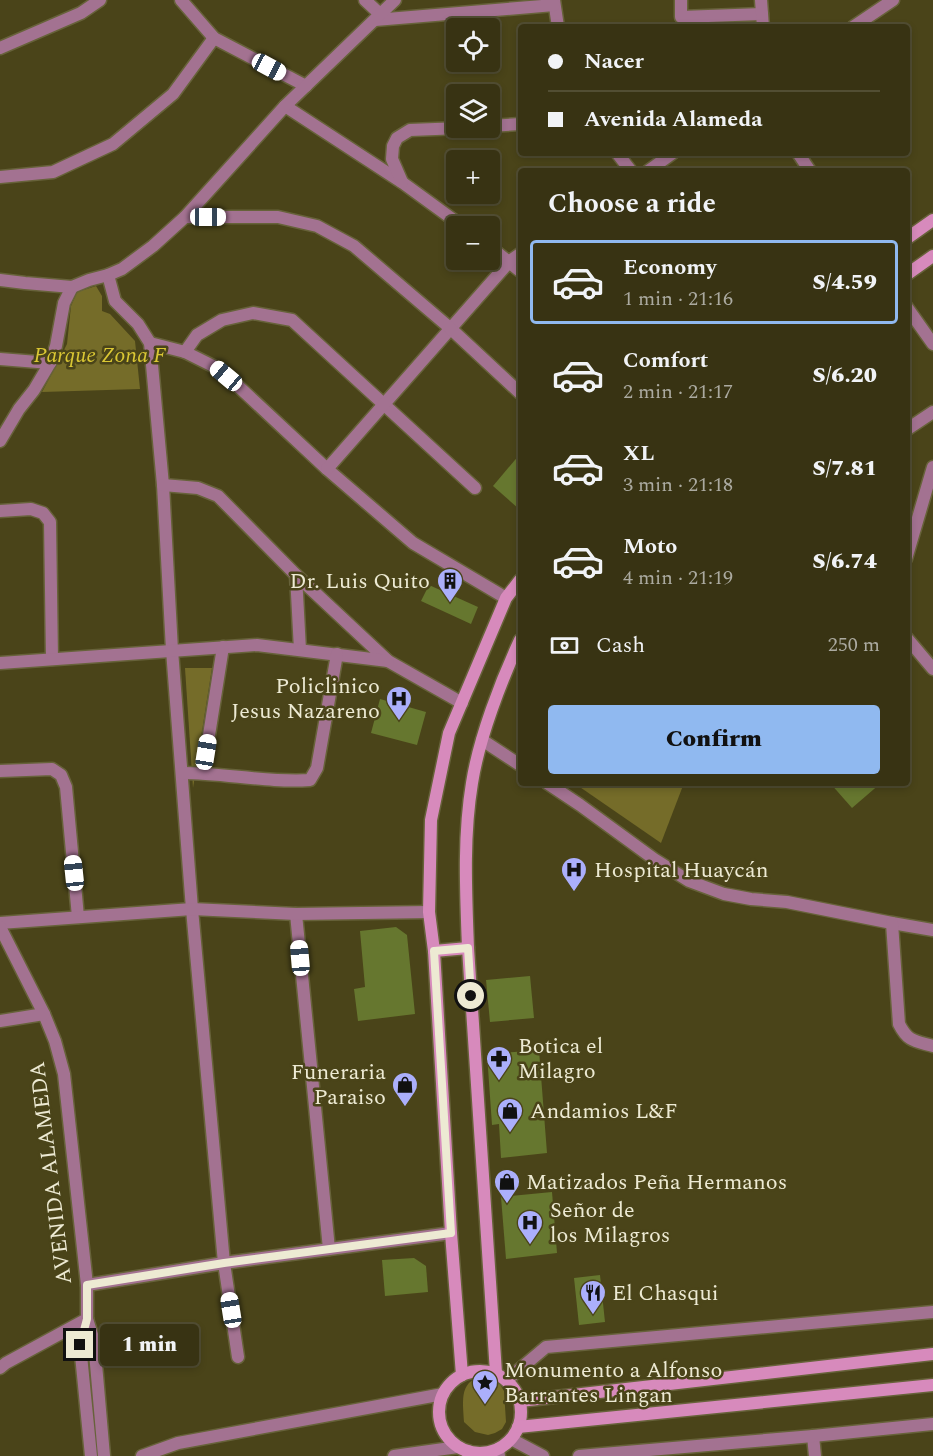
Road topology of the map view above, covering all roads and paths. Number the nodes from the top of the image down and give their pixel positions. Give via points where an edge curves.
1 (100, 0) edge
2 (181, 0) edge
3 (365, 0) edge
4 (395, 0) edge
5 (681, 0) edge
6 (761, 0) edge
7 (894, 0) edge
8 (554, 3) edge
9 (378, 17) junction
10 (762, 21) edge
11 (558, 24) edge
12 (858, 24) edge
13 (214, 38) junction
14 (0, 48) edge
15 (306, 86) junction
16 (285, 106) junction
17 (518, 124) edge
18 (500, 125) edge
19 (446, 129) edge
20 (619, 156) edge
21 (669, 156) edge
22 (629, 168) edge
23 (652, 168) edge
24 (0, 177) edge
25 (403, 183) junction
26 (448, 216) edge
27 (185, 217) junction
28 (933, 220) edge
29 (910, 237) edge
30 (500, 251) edge
31 (933, 256) edge
32 (515, 258) edge
33 (910, 271) edge
34 (108, 275) junction
35 (0, 280) edge
36 (72, 287) junction
37 (910, 312) edge
38 (450, 328) junction
39 (150, 343) junction
40 (933, 344) edge
41 (185, 352) junction
42 (0, 359) edge
43 (50, 363) junction
44 (518, 391) edge
45 (384, 404) junction
46 (933, 412) edge
47 (910, 427) edge
48 (0, 441) edge
49 (933, 467) edge
50 (327, 469) junction
51 (164, 485) junction
52 (475, 488) dead end
53 (0, 510) edge
54 (910, 545) edge
55 (296, 574) junction
56 (518, 583) edge
57 (506, 598) junction
58 (910, 642) edge
59 (518, 645) edge
60 (223, 647) junction
61 (172, 650) junction
62 (300, 650) junction
63 (337, 654) junction
64 (52, 659) junction
65 (388, 661) junction
66 (0, 663) edge
67 (933, 669) edge
68 (462, 703) junction
69 (482, 740) junction
70 (518, 764) edge
71 (0, 771) edge
72 (202, 773) junction
73 (182, 774) junction
74 (552, 786) edge
75 (192, 909) junction
76 (429, 912) junction
77 (296, 914) junction
78 (78, 916) junction
79 (892, 923) junction
80 (0, 925) edge
81 (933, 930) edge
82 (468, 948) junction
83 (434, 951) junction
84 (44, 1014) junction
85 (0, 1021) edge
86 (933, 1046) edge
87 (451, 1233) junction
88 (329, 1249) junction
89 (224, 1263) junction
90 (87, 1285) junction
91 (933, 1312) edge
92 (87, 1319) junction
93 (0, 1350) edge
94 (933, 1354) edge
95 (238, 1357) dead end
96 (3, 1366) edge
97 (462, 1375) junction
98 (502, 1377) junction
99 (933, 1385) edge
100 (443, 1394) junction
101 (520, 1401) junction
102 (933, 1424) edge
103 (519, 1427) junction
104 (813, 1436) junction
105 (511, 1439) junction
106 (465, 1451) edge
107 (498, 1452) edge
108 (92, 1456) edge
109 (104, 1456) edge
110 (142, 1456) edge
111 (394, 1456) edge
112 (543, 1456) edge
113 (579, 1456) edge
114 (815, 1456) edge

1 - 14 street via 81,13
2 - 13 street
3 - 9 street
4 - 9 street
5 - 10 street via 681,17
6 - 10 street
7 - 12 street
8 - 9 street
8 - 11 street
9 - 15 street
13 - 15 street
13 - 24 street via 173,94 113,144 52,172
15 - 16 street
16 - 25 street
16 - 27 street
17 - 18 street
19 - 25 street via 410,130 398,138 392,159
20 - 22 street
21 - 23 street
25 - 26 street
27 - 34 street via 145,252
27 - 38 street via 278,217 317,226 354,246
28 - 29 main road
30 - 32 street
31 - 33 main road
32 - 38 street
34 - 36 street
34 - 39 street via 115,301
35 - 36 street
36 - 43 street via 64,303
37 - 40 street
38 - 44 street
38 - 45 street
39 - 41 street
39 - 51 street
41 - 45 street via 197,334 222,320 253,313 292,320
41 - 50 street via 215,366
42 - 43 street
43 - 48 street
45 - 50 street
45 - 52 street
46 - 47 street
49 - 54 street
50 - 57 street via 412,543
51 - 55 street via 198,488 218,496
51 - 61 street
53 - 64 street via 32,509 43,513 50,522
55 - 62 street
55 - 65 street
56 - 57 main road
57 - 68 main road
58 - 67 street
59 - 69 main road
60 - 61 street
60 - 62 street via 257,645
60 - 72 street
61 - 64 street
61 - 73 street
62 - 63 street
63 - 65 street
63 - 72 street via 317,768 310,780
64 - 66 street
65 - 68 street
68 - 76 main road via 449,733 431,820
69 - 70 street
69 - 82 main road via 467,824
71 - 78 street via 52,769 61,775 66,787
72 - 73 street
73 - 75 street
74 - 79 street via 689,881 724,894
75 - 77 street
75 - 78 street
75 - 89 street
76 - 77 street
76 - 83 main road
77 - 88 street
78 - 80 street
79 - 81 street
79 - 86 street via 899,1024 904,1035
80 - 84 street, AVENIDA ALAMEDA
82 - 83 main road
82 - 98 main road
83 - 87 main road
84 - 85 street
84 - 90 street, AVENIDA ALAMEDA via 64,1074
87 - 88 street
87 - 97 main road
88 - 89 street
89 - 90 street
89 - 95 street
90 - 92 street, AVENIDA ALAMEDA
91 - 98 street via 546,1347
92 - 96 street
92 - 108 street, AVENIDA ALAMEDA via 80,1345
92 - 109 street, AVENIDA ALAMEDA via 94,1341
93 - 96 street
94 - 101 main road
97 - 98 main road via 485,1371
97 - 100 main road
98 - 101 main road
99 - 103 main road
100 - 106 main road via 440,1419 444,1431
100 - 110 street via 178,1443
101 - 103 main road
102 - 104 street
103 - 105 main road
104 - 113 street
104 - 114 street
105 - 107 main road
105 - 112 street
106 - 107 main road
106 - 111 street

